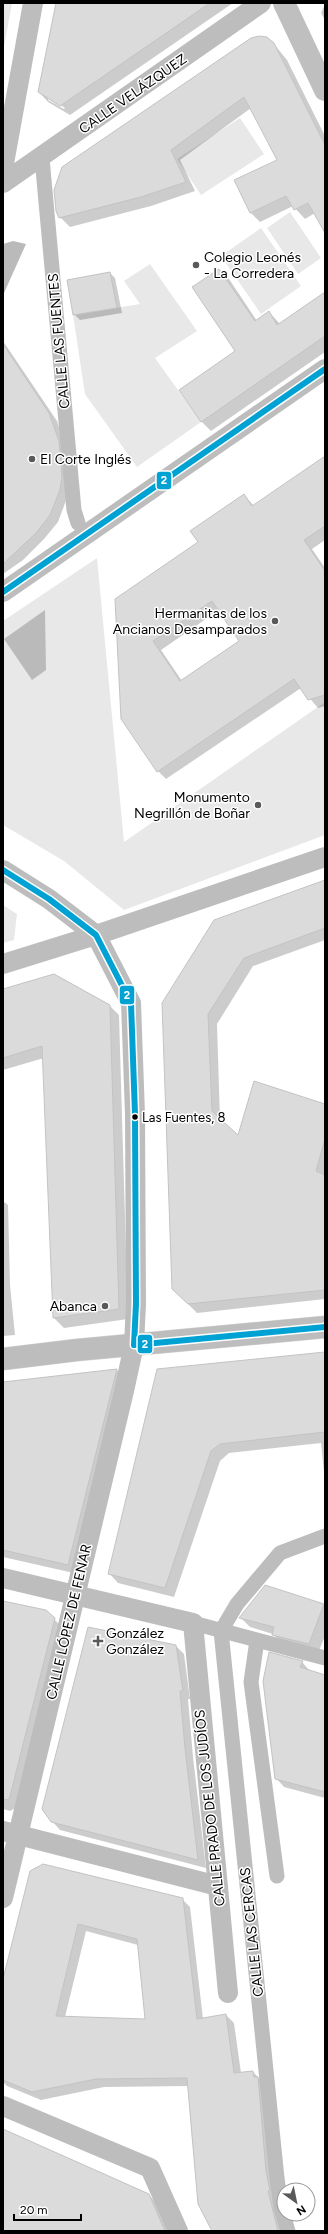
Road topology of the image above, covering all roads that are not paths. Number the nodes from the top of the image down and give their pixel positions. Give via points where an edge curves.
1 (33, 3) edge
2 (261, 3) edge
3 (284, 3) edge
4 (325, 90) edge
5 (42, 158) junction
6 (3, 169) edge
7 (3, 183) edge
8 (325, 369) edge
9 (78, 523) dead end
10 (3, 592) edge
11 (325, 857) edge
12 (3, 870) edge
13 (96, 935) junction
14 (3, 964) edge
15 (325, 1327) edge
16 (134, 1345) junction
17 (3, 1359) edge
18 (325, 1536) edge
19 (3, 1578) edge
20 (76, 1595) junction
21 (193, 1623) junction
22 (222, 1631) junction
23 (257, 1640) junction
24 (325, 1658) edge
25 (11, 1833) edge
26 (277, 1876) dead end
27 (218, 1886) junction
28 (3, 1898) edge
29 (228, 1993) dead end
30 (3, 2106) edge
31 (178, 2231) edge
32 (288, 2231) edge

1 - 6 street
2 - 5 street, CALLE VELÁZQUEZ
3 - 4 main road
5 - 7 street, CALLE VELÁZQUEZ
5 - 9 street, CALLE LAS FUENTES via 74,510
8 - 10 street
11 - 13 street
12 - 13 street via 49,899
13 - 14 street
13 - 16 street via 131,1003 135,1114
15 - 16 main road
16 - 17 main road
16 - 20 street, CALLE LÓPEZ DE FENAR
18 - 22 street via 280,1553 237,1604
19 - 20 street
20 - 21 street
20 - 25 street, CALLE LÓPEZ DE FENAR
21 - 22 street
21 - 27 street, CALLE PRADO DE LOS JUDÍOS
22 - 23 street
22 - 32 street, CALLE LAS CERCAS via 277,2178 281,2208
23 - 24 street
23 - 26 street via 251,1682
25 - 27 street
25 - 28 street, CALLE LÓPEZ DE FENAR
27 - 29 street, CALLE PRADO DE LOS JUDÍOS
30 - 31 street via 150,2168

